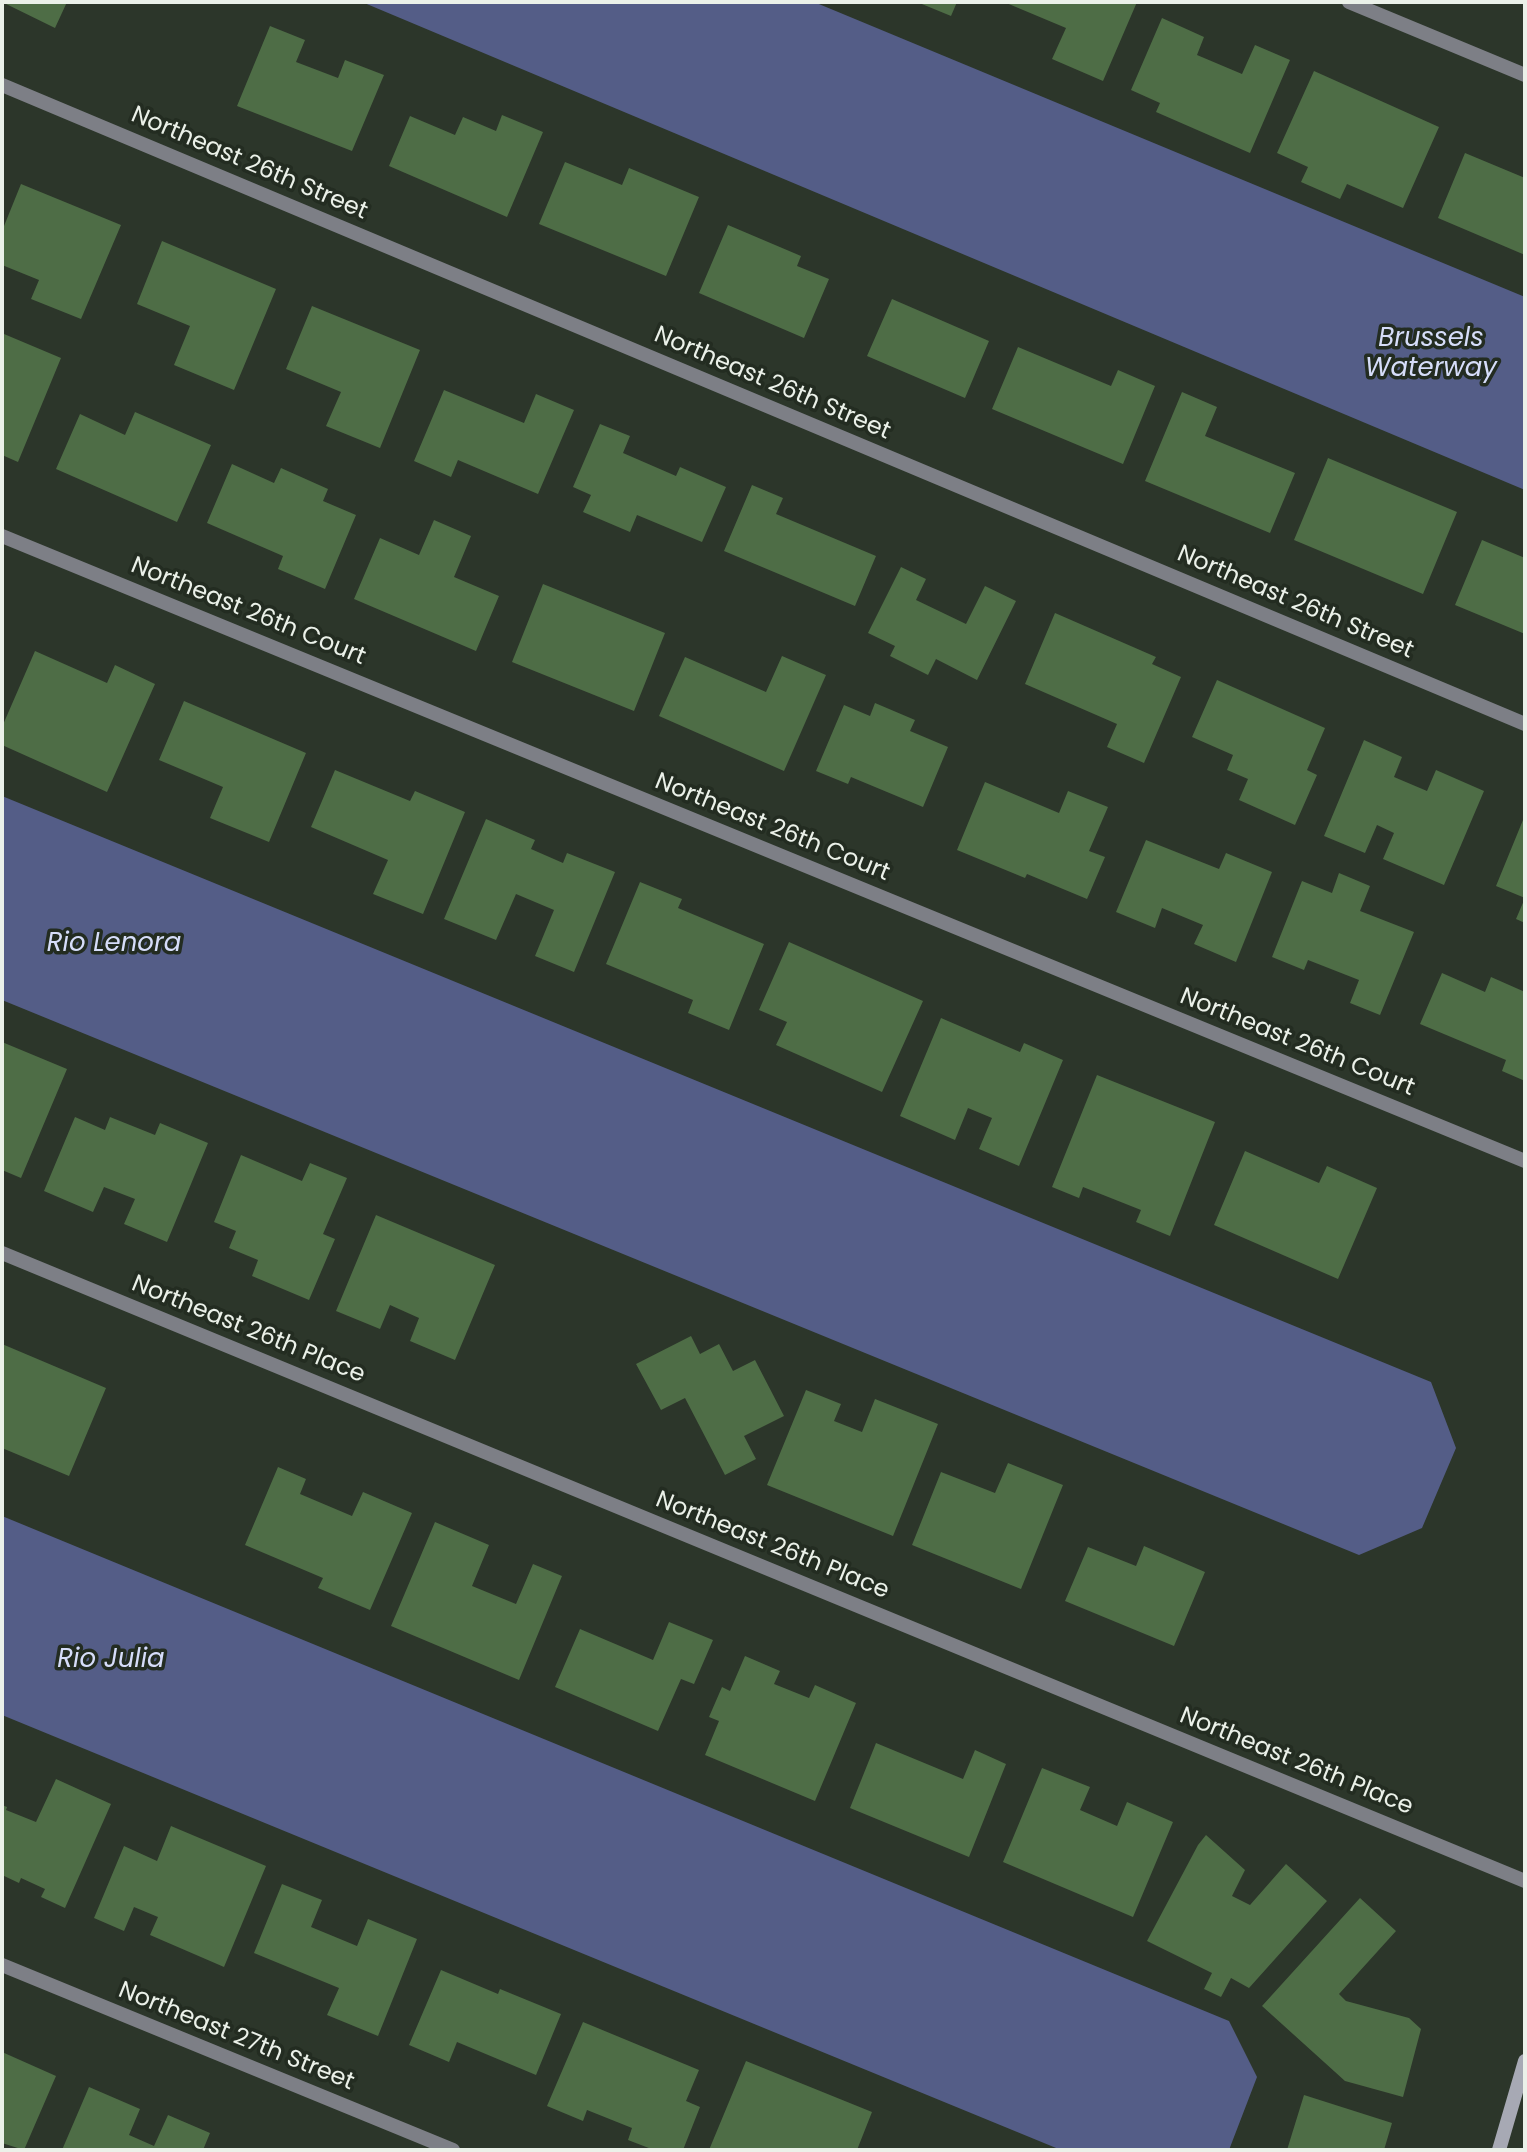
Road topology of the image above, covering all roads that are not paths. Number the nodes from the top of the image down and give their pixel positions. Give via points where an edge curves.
1 (1349, 2) edge
2 (1525, 75) edge
3 (2, 85) edge
4 (2, 536) edge
5 (1525, 724) edge
6 (1525, 1161) edge
7 (2, 1253) edge
8 (1525, 1881) edge
9 (2, 1965) edge
10 (1525, 2061) edge
11 (453, 2150) edge
12 (1499, 2150) edge

1 - 2 street
3 - 5 street, Northeast 26th Street
4 - 6 street, Northeast 26th Court
7 - 8 street, Northeast 26th Place
9 - 11 street, Northeast 27th Street
10 - 12 street

